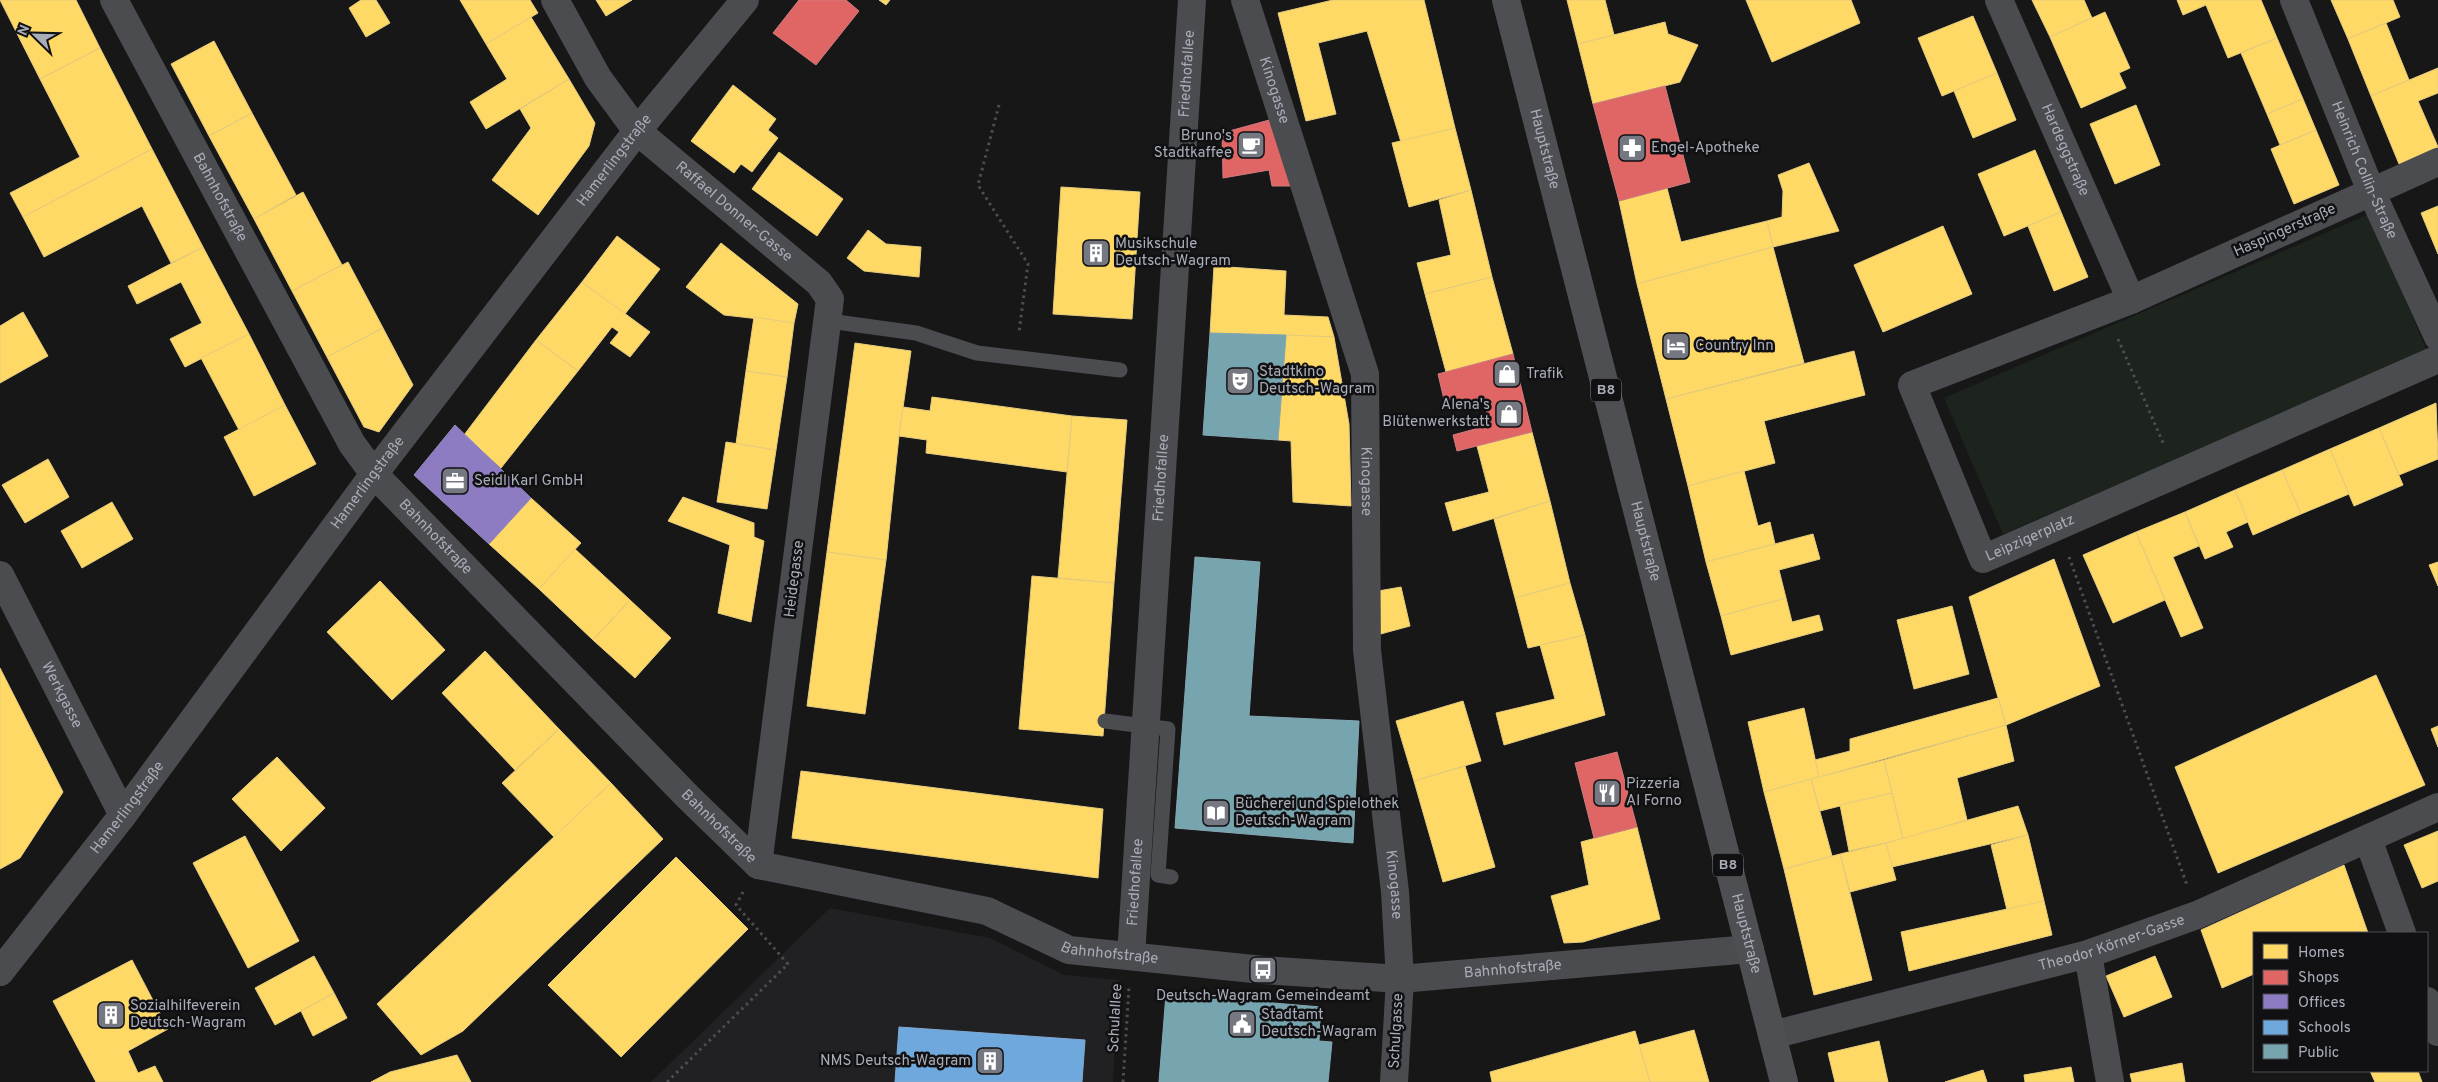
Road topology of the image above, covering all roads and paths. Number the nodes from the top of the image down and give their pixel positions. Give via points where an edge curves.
1 (114, 0) edge
2 (555, 0) edge
3 (745, 0) edge
4 (1192, 0) edge
5 (1245, 0) edge
6 (1506, 0) edge
7 (1999, 0) edge
8 (2294, 0) edge
9 (999, 106) dead end
10 (637, 132) junction
11 (2438, 162) edge
12 (2371, 191) junction
13 (828, 294) joint
14 (2131, 300) junction
15 (2105, 310) junction
16 (829, 321) junction
17 (2438, 337) edge
18 (1016, 358) junction
19 (2438, 359) edge
20 (1120, 370) dead end
21 (2177, 473) junction
22 (374, 474) junction
23 (2057, 526) junction
24 (0, 575) edge
25 (1105, 721) dead end
26 (1145, 726) junction
27 (2438, 807) edge
28 (123, 815) junction
29 (2368, 839) junction
30 (758, 866) junction
31 (1172, 877) dead end
32 (2197, 915) junction
33 (2402, 932) edge
34 (1750, 949) junction
35 (2088, 954) junction
36 (1131, 956) junction
37 (0, 972) edge
38 (1400, 979) junction
39 (2428, 1004) edge
40 (2438, 1032) edge
41 (1772, 1035) junction
42 (668, 1082) edge
43 (1123, 1082) edge
44 (1394, 1082) edge
45 (1784, 1082) edge
46 (2110, 1082) edge

1 - 22 street, Bahnhofstraße via 352,444
2 - 10 street, Raffael Donner-Gasse via 598,78
3 - 10 street, Hamerlingstraße
4 - 26 street, Friedhofallee
5 - 38 street, Kinogasse via 1365,374 1361,584 1395,892
6 - 34 main road, Hauptstraße / B8
7 - 14 street, Hardeggstraße
8 - 12 street, Heinrich Collin-Straße
9 - 18 path via 978,184 1028,264
10 - 13 street, Raffael Donner-Gasse via 819,282
10 - 22 street, Hamerlingstraße
11 - 12 street, Haspingerstraße
12 - 14 street, Haspingerstraße
12 - 17 street, Heinrich Collin-Straße
13 - 16 street, Heidegasse via 831,306
14 - 15 street, Leipzigerplatz
15 - 21 path
15 - 23 street, Leipzigerplatz via 1912,385 1983,559
16 - 18 lane via 916,332 977,354
16 - 30 street, Heidegasse
18 - 20 lane
19 - 21 street, Leipzigerplatz
21 - 23 street, Leipzigerplatz
22 - 28 street, Hamerlingstraße
22 - 30 street, Bahnhofstraße
23 - 32 path
24 - 28 street, Werkgasse
25 - 26 lane
26 - 31 lane via 1168,729 1158,875
26 - 36 street, Friedhofallee
27 - 29 street, Theodor Körner-Gasse
28 - 37 street, Hamerlingstraße
29 - 32 street, Theodor Körner-Gasse
29 - 33 street
30 - 36 street, Bahnhofstraße via 987,912 1069,950
30 - 42 path via 736,905 788,964
32 - 35 street, Theodor Körner-Gasse
34 - 38 street, Bahnhofstraße
34 - 41 main road, Hauptstraße / B8
35 - 41 street, Theodor Körner-Gasse
35 - 46 street
36 - 38 street, Bahnhofstraße via 1263,970
36 - 43 path, Schulallee
38 - 44 street, Schulgasse
39 - 40 street
41 - 45 main road, Hauptstraße / B8

